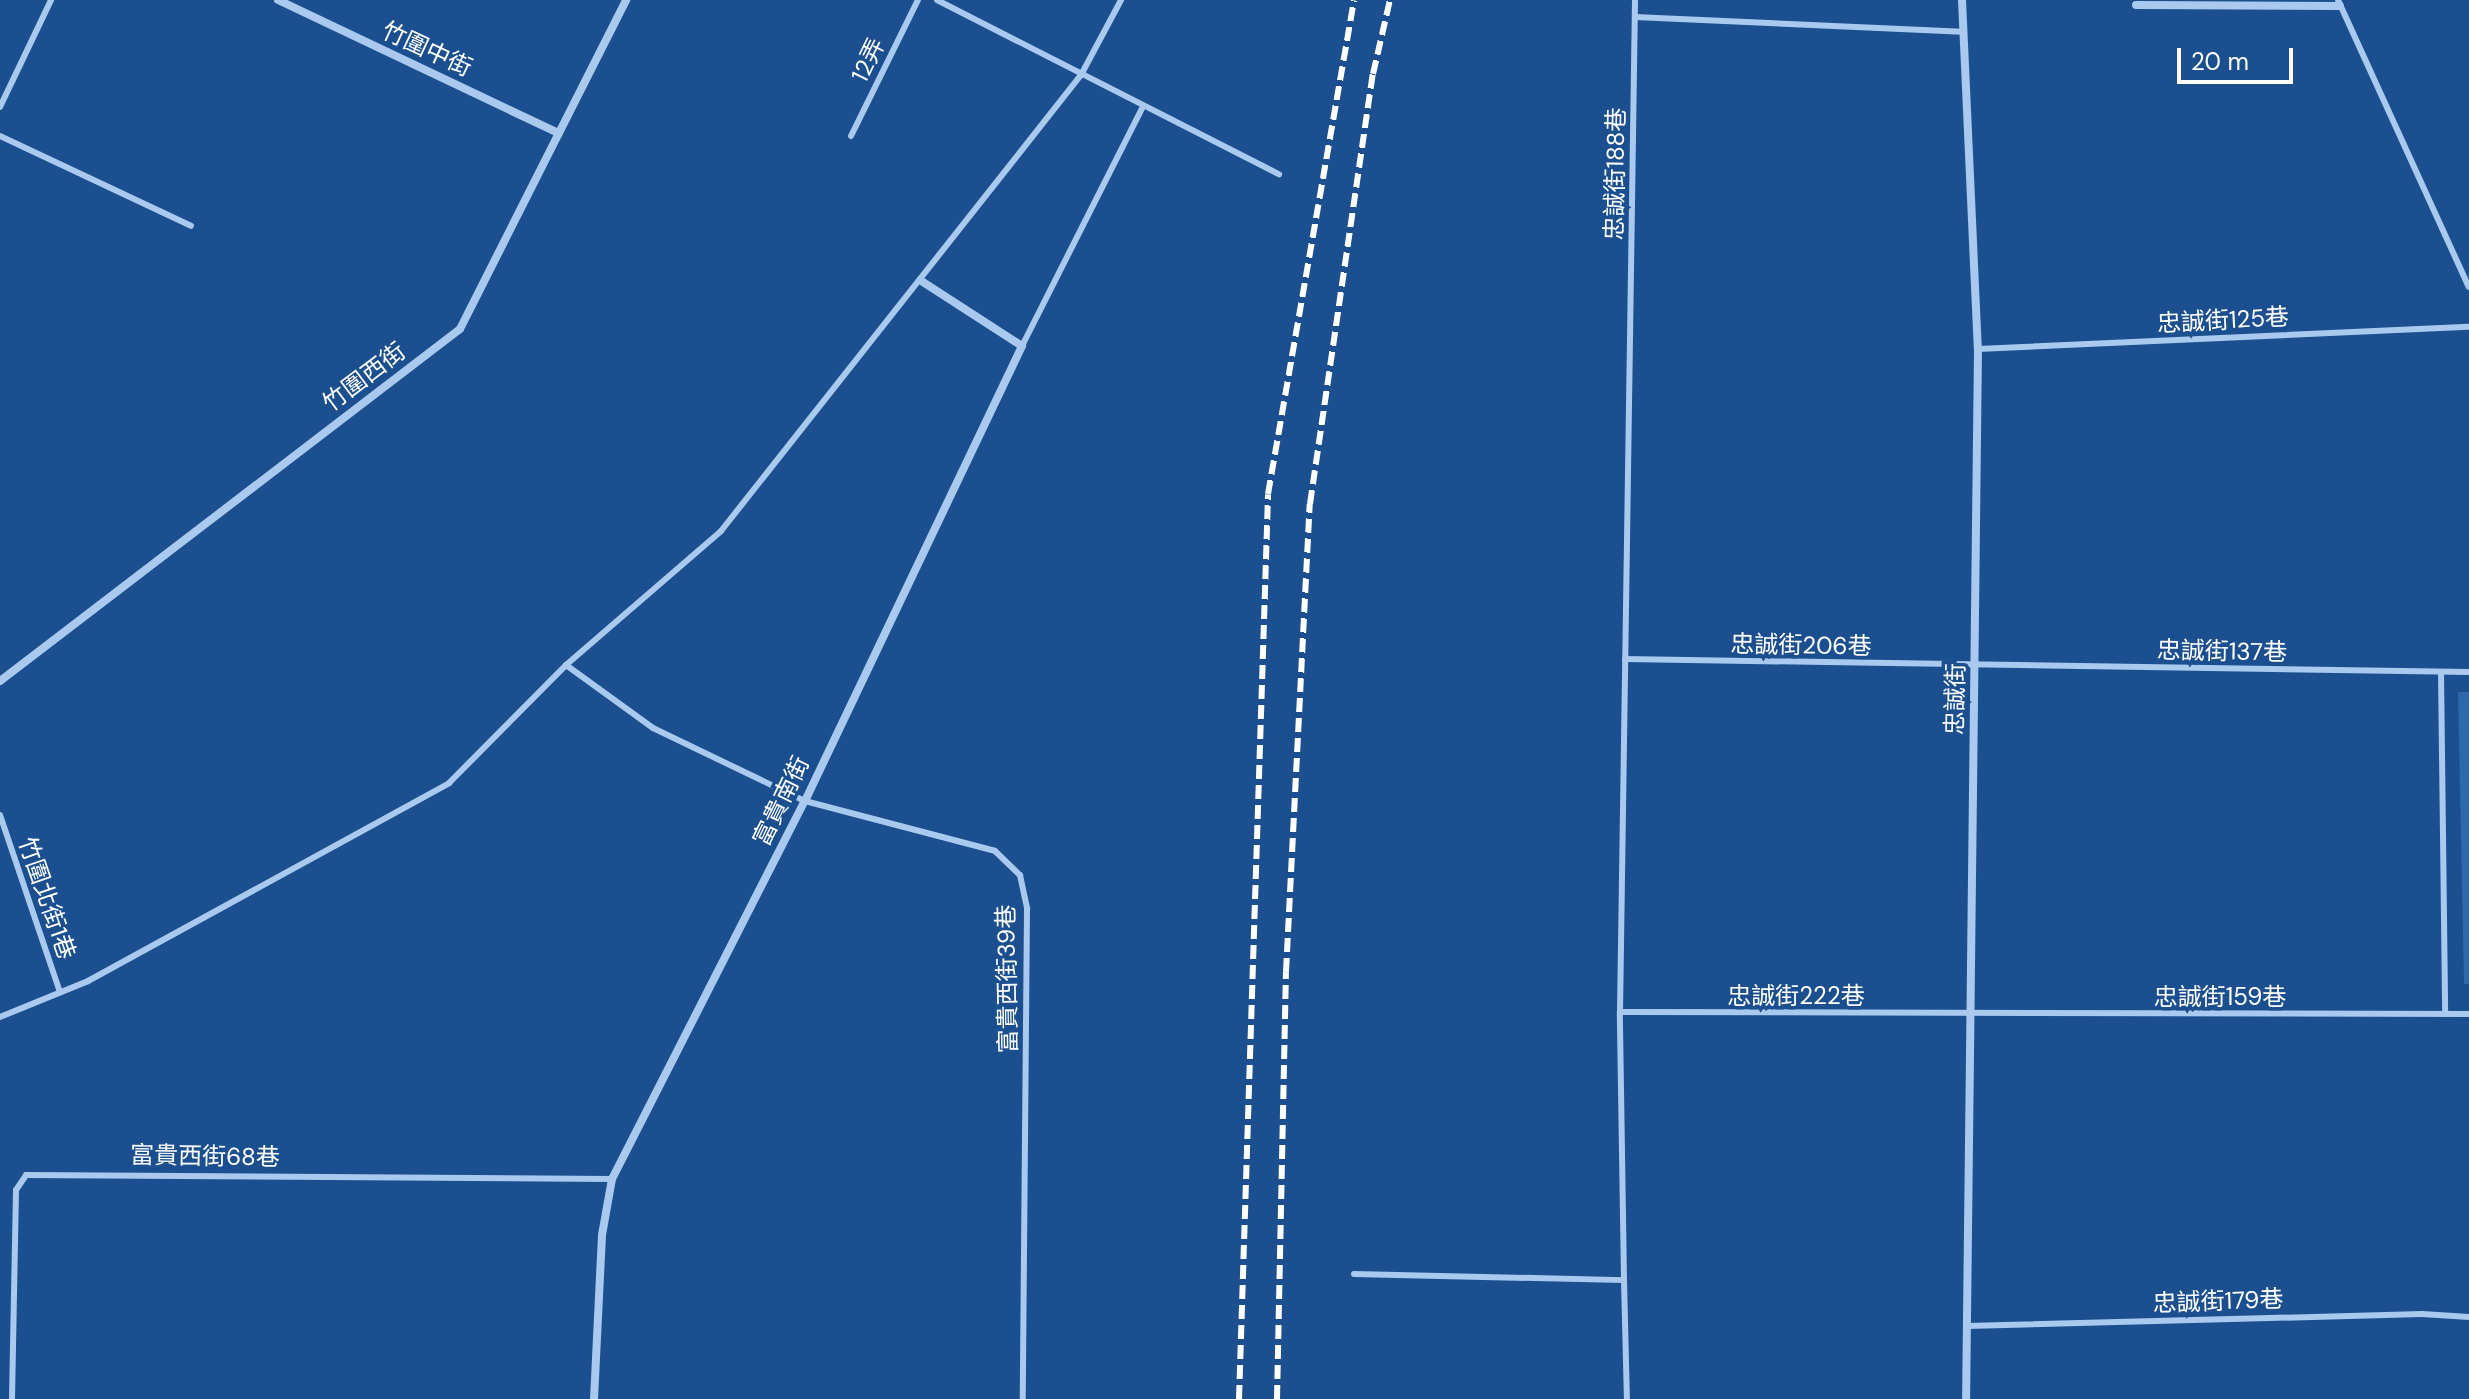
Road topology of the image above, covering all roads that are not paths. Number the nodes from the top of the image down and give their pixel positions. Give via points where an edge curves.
1 (51, 0) edge
2 (278, 0) edge
3 (626, 0) edge
4 (918, 0) edge
5 (937, 0) edge
6 (1121, 0) edge
7 (1635, 0) edge
8 (1962, 0) edge
9 (2339, 3) edge
10 (2136, 5) dead end
11 (1635, 17) junction
12 (1962, 32) junction
13 (1081, 75) junction
14 (1143, 106) junction
15 (0, 107) edge
16 (558, 133) junction
17 (0, 136) edge
18 (851, 136) dead end
19 (1279, 174) dead end
20 (191, 226) dead end
21 (920, 280) junction
22 (2469, 287) edge
23 (2469, 327) edge
24 (1022, 346) junction
25 (1978, 349) junction
26 (1625, 659) junction
27 (566, 665) junction
28 (1975, 666) junction
29 (2441, 672) junction
30 (2469, 672) edge
31 (0, 681) edge
32 (805, 801) junction
33 (0, 815) edge
34 (60, 992) junction
35 (1620, 1012) junction
36 (2445, 1014) junction
37 (2469, 1014) edge
38 (1971, 1015) junction
39 (0, 1017) edge
40 (612, 1179) junction
41 (1354, 1274) dead end
42 (1624, 1280) junction
43 (2469, 1317) edge
44 (1967, 1326) junction
45 (12, 1399) edge
46 (594, 1399) edge
47 (1023, 1399) edge
48 (1627, 1399) edge
49 (1966, 1399) edge

1 - 15 lane
2 - 16 street, 竹圍中街
3 - 16 street, 竹圍西街
4 - 18 lane, 12弄
5 - 13 lane
6 - 13 lane
7 - 11 lane, 忠誠街188巷
8 - 12 street, 忠誠街
9 - 10 street
9 - 22 lane
11 - 12 lane
11 - 26 lane, 忠誠街188巷
12 - 25 street, 忠誠街
13 - 14 lane
13 - 21 lane
14 - 19 lane
14 - 24 lane
16 - 31 street, 竹圍西街 via 460,329
17 - 20 lane
21 - 24 street
21 - 27 lane via 721,531
23 - 25 lane, 忠誠街125巷
24 - 32 street, 富貴南街
25 - 28 street, 忠誠街
26 - 28 lane, 忠誠街206巷
26 - 35 lane, 忠誠街188巷
27 - 32 lane, 富貴西街39巷 via 653,728
27 - 34 lane via 449,783
28 - 29 lane, 忠誠街137巷
28 - 38 street, 忠誠街
29 - 30 lane, 忠誠街137巷
29 - 36 lane
32 - 40 street, 富貴南街
32 - 47 lane, 富貴西街39巷 via 995,851 1020,875 1027,909
33 - 34 lane, 竹圍北街1巷
34 - 39 lane
35 - 38 lane, 忠誠街222巷
35 - 42 lane, 忠誠街188巷
36 - 37 lane, 忠誠街159巷
36 - 38 lane, 忠誠街159巷
38 - 44 street, 忠誠街
40 - 45 lane, 富貴西街68巷 via 26,1175 16,1190
40 - 46 street, 富貴南街 via 602,1235
41 - 42 lane
42 - 48 lane, 忠誠街188巷
43 - 44 lane, 忠誠街179巷
44 - 49 street, 忠誠街

